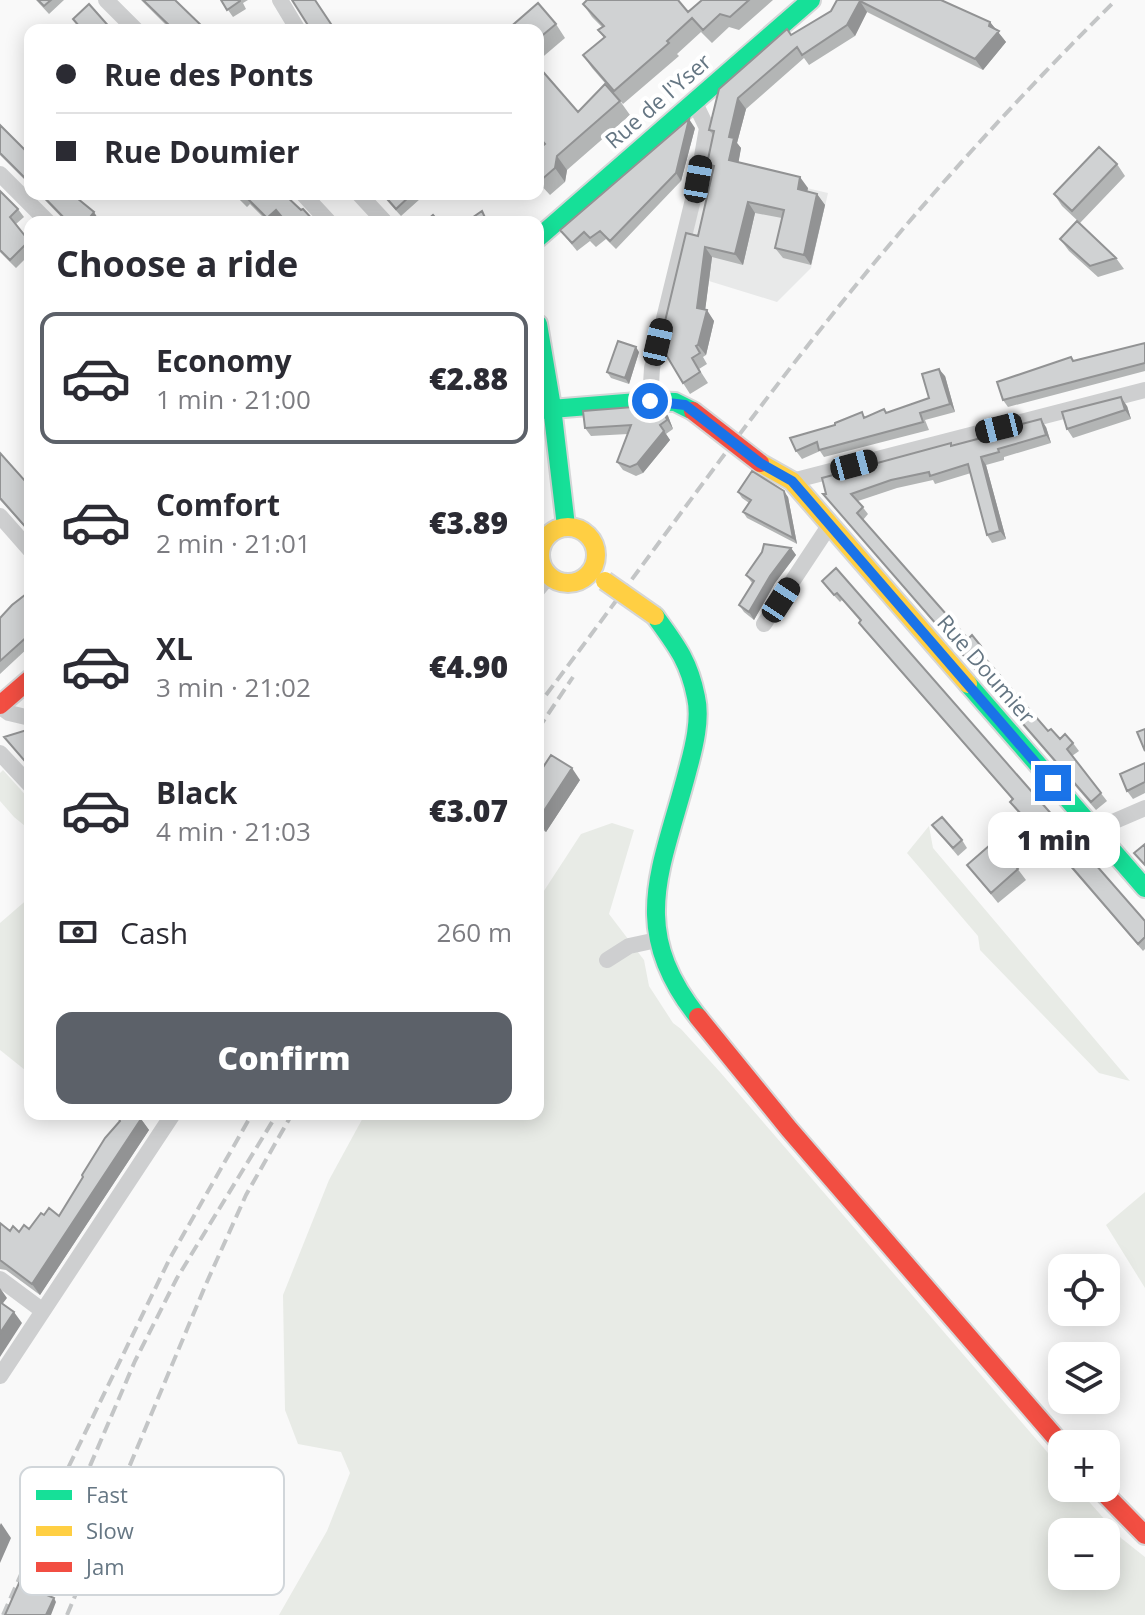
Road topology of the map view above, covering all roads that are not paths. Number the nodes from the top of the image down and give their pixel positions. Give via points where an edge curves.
1 (106, 0) edge
2 (280, 0) edge
3 (811, 0) edge
4 (130, 24) edge
5 (294, 24) edge
6 (694, 101) junction
7 (0, 174) edge
8 (24, 198) edge
9 (26, 200) edge
10 (309, 200) edge
11 (365, 200) edge
12 (42, 216) edge
13 (323, 216) edge
14 (379, 216) edge
15 (544, 233) edge
16 (1145, 390) edge
17 (650, 401) junction
18 (545, 409) edge
19 (792, 481) junction
20 (0, 516) edge
21 (566, 526) junction
22 (829, 526) junction
23 (544, 540) edge
24 (24, 543) edge
25 (598, 576) junction
26 (544, 582) edge
27 (764, 624) dead end
28 (24, 686) edge
29 (24, 698) edge
30 (2, 711) edge
31 (24, 716) edge
32 (0, 753) edge
33 (24, 779) edge
34 (1145, 808) edge
35 (1094, 830) junction
36 (1145, 888) edge
37 (657, 940) junction
38 (607, 960) dead end
39 (169, 1120) edge
40 (0, 1279) edge
41 (43, 1311) junction
42 (0, 1376) edge
43 (1049, 1430) edge
44 (1111, 1502) edge
45 (1145, 1535) edge

1 - 4 street
2 - 5 street
3 - 6 street, Rue de l'Yser
6 - 15 street, Rue de l'Yser
6 - 17 street via 707,128 652,368
7 - 8 street
9 - 12 street
10 - 13 street
11 - 14 street
16 - 19 street
17 - 18 street
17 - 19 street, bridge via 675,402 693,411
18 - 21 street
19 - 22 street, Rue Doumier
20 - 24 street
21 - 23 street
21 - 25 street via 591,537
22 - 27 street
22 - 35 street, Rue Doumier
25 - 26 street via 572,583
25 - 37 street, bridge via 674,636 695,679 695,749 657,879
28 - 30 street
29 - 30 street
30 - 31 street
32 - 33 street
34 - 35 street
35 - 36 street, Rue Doumier
37 - 38 street via 629,946
37 - 43 street via 690,1007
39 - 41 street
40 - 41 street
41 - 42 street
44 - 45 street

